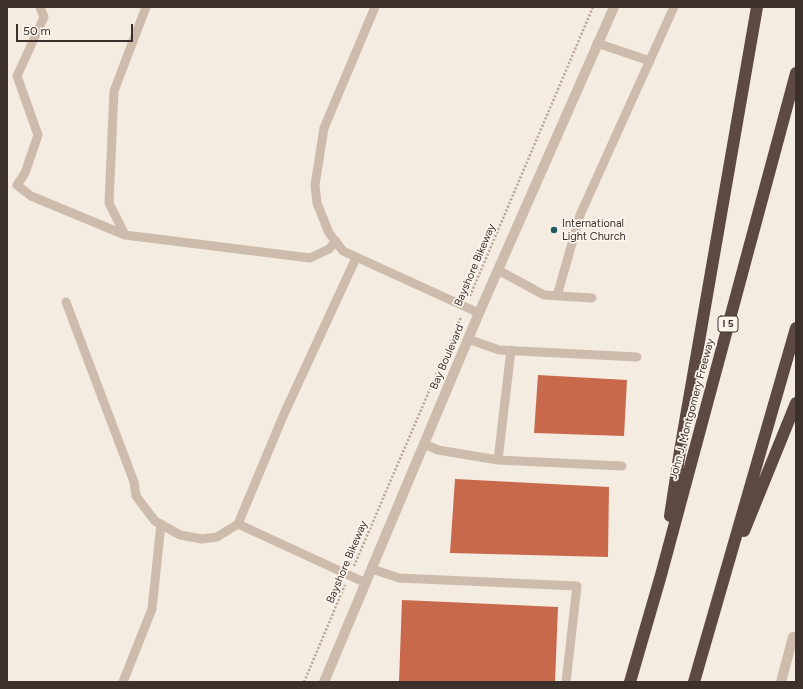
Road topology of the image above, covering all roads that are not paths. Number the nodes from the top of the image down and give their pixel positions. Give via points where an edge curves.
1 (40, 7) edge
2 (146, 7) edge
3 (375, 7) edge
4 (610, 7) edge
5 (614, 7) edge
6 (674, 7) edge
7 (757, 7) edge
8 (597, 43) junction
9 (650, 61) junction
10 (796, 73) edge
11 (125, 235) junction
12 (336, 241) junction
13 (356, 258) junction
14 (498, 270) junction
15 (557, 296) junction
16 (592, 298) dead end
17 (66, 302) dead end
18 (479, 313) junction
19 (796, 328) edge
20 (468, 339) junction
21 (510, 350) junction
22 (637, 358) dead end
23 (796, 403) edge
24 (424, 444) junction
25 (498, 460) junction
26 (622, 466) dead end
27 (161, 524) junction
28 (238, 524) junction
29 (372, 569) junction
30 (661, 575) junction
31 (366, 583) junction
32 (721, 588) junction
33 (796, 637) edge
34 (123, 682) edge
35 (324, 682) edge
36 (566, 682) edge
37 (630, 682) edge
38 (694, 682) edge
39 (781, 682) edge

1 - 11 lane via 44,17 17,76 38,135 17,185 31,196
2 - 11 lane via 114,91 109,202
3 - 12 lane via 324,128 315,185 317,203 329,233
4 - 8 street, Bay Boulevard
5 - 8 street, Bay Boulevard
6 - 9 lane
7 - 30 highway via 681,443
8 - 9 lane
8 - 14 street, Bay Boulevard
9 - 15 lane via 580,215
10 - 30 highway, John J. Montgomery Freeway / I 5
11 - 12 lane via 310,258 330,249
12 - 13 lane via 343,251
13 - 18 lane
13 - 28 lane via 284,414
14 - 15 lane via 544,295
14 - 18 street, Bay Boulevard
15 - 16 lane
17 - 27 lane via 134,482 136,496 155,521
18 - 20 street, Bay Boulevard
19 - 32 highway
20 - 21 lane via 499,350
20 - 24 street, Bay Boulevard
21 - 22 lane
21 - 25 lane
23 - 32 highway
24 - 25 lane via 438,450
24 - 29 street, Bay Boulevard
25 - 26 lane
27 - 28 lane via 180,535 202,539 217,537
27 - 34 lane via 152,609
28 - 31 lane
29 - 31 street, Bay Boulevard
29 - 36 lane via 399,578 577,586
30 - 37 highway, John J. Montgomery Freeway / I 5
31 - 35 street, Bay Boulevard
32 - 38 highway
33 - 39 street via 792,637

